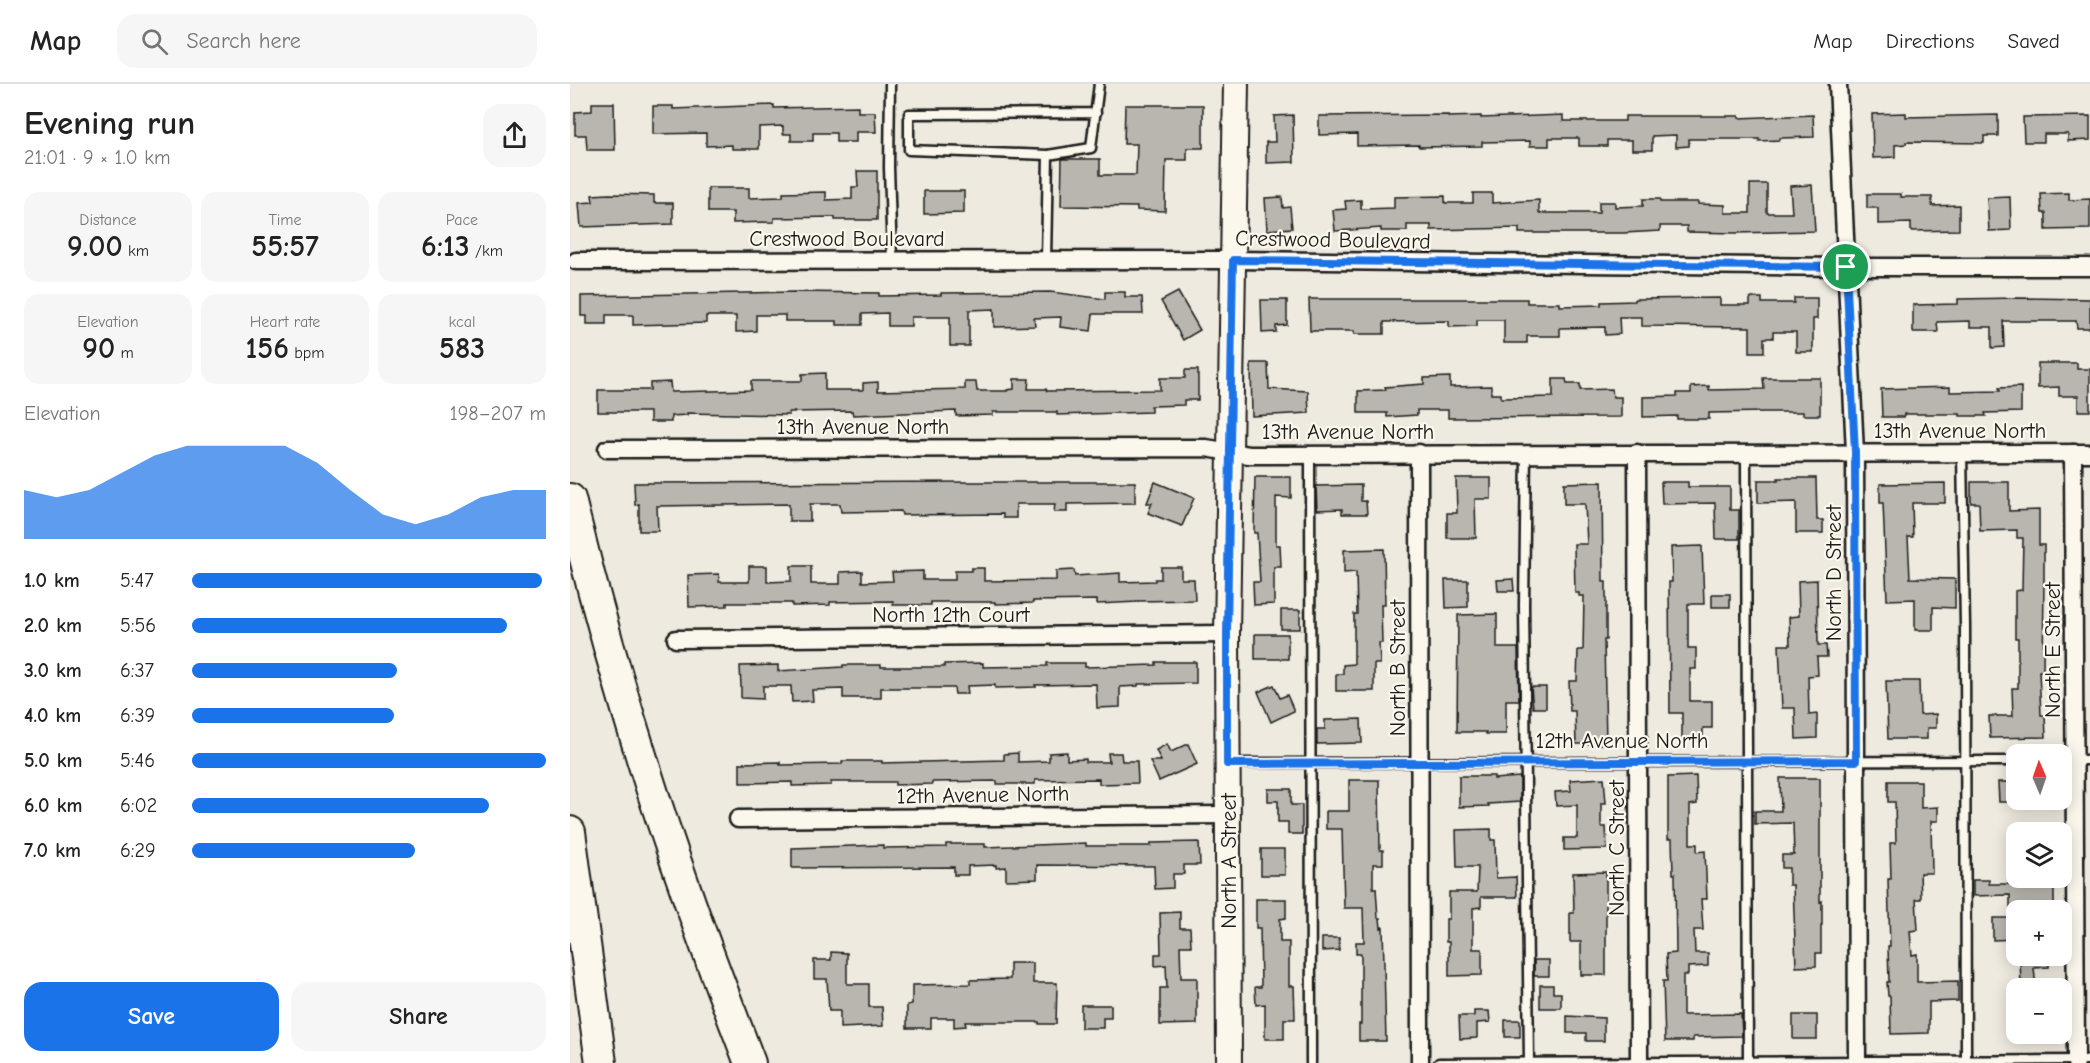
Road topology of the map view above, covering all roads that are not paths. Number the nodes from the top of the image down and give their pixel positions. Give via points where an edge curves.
1 (890, 84) edge
2 (1098, 84) edge
3 (1236, 84) edge
4 (1838, 84) edge
5 (1096, 113) junction
6 (1048, 155) junction
7 (1046, 260) junction
8 (1233, 260) junction
9 (576, 261) dead end
10 (892, 261) junction
11 (1846, 267) junction
12 (2090, 267) edge
13 (607, 449) dead end
14 (1229, 453) junction
15 (1419, 453) junction
16 (1526, 453) junction
17 (1637, 453) junction
18 (1746, 453) junction
19 (1855, 453) junction
20 (1962, 453) junction
21 (2082, 453) edge
22 (1311, 454) junction
23 (570, 499) edge
24 (1227, 634) junction
25 (676, 639) dead end
26 (2075, 760) edge
27 (1856, 761) junction
28 (1965, 761) junction
29 (2006, 761) edge
30 (1526, 762) junction
31 (1638, 762) junction
32 (1746, 762) junction
33 (1310, 763) junction
34 (1419, 763) junction
35 (1227, 764) junction
36 (1227, 815) junction
37 (738, 819) dead end
38 (570, 832) edge
39 (2080, 1061) edge
40 (1748, 1062) edge
41 (1857, 1062) edge
42 (1966, 1062) edge
43 (601, 1063) edge
44 (750, 1063) edge
45 (1228, 1063) edge
46 (1311, 1063) edge
47 (1420, 1063) edge
48 (1439, 1063) edge
49 (1529, 1063) edge
50 (1639, 1063) edge

1 - 10 lane
2 - 5 lane
3 - 8 street, North A Street
4 - 11 street, North D Street
5 - 6 lane via 1091,148
5 - 6 lane via 909,114 909,150
6 - 7 lane
7 - 8 street, Crestwood Boulevard
7 - 10 street, Crestwood Boulevard
8 - 11 street, Crestwood Boulevard
8 - 14 street, North A Street
9 - 10 street, Crestwood Boulevard
11 - 12 street, Crestwood Boulevard
11 - 19 street, North D Street
13 - 14 street, 13th Avenue North via 1206,448
14 - 22 street, 13th Avenue North
14 - 24 street, North A Street
15 - 16 street, 13th Avenue North
15 - 22 street, 13th Avenue North
15 - 34 street, North B Street
16 - 17 street, 13th Avenue North
16 - 30 lane
17 - 18 street, 13th Avenue North
17 - 31 street, North C Street
18 - 19 street, 13th Avenue North
18 - 32 lane
19 - 20 street, 13th Avenue North
19 - 27 street, North D Street
20 - 21 street, 13th Avenue North
20 - 28 lane
21 - 26 street, North E Street
22 - 33 lane
23 - 44 highway via 645,768 684,887
24 - 25 street, North 12th Court
24 - 35 street, North A Street
26 - 39 street, North E Street
27 - 28 lane, 12th Avenue North
27 - 32 lane, 12th Avenue North
27 - 41 street, North D Street
28 - 29 lane, 12th Avenue North
28 - 42 lane
30 - 31 lane, 12th Avenue North
30 - 34 lane, 12th Avenue North
30 - 49 lane
31 - 32 lane, 12th Avenue North
31 - 50 street, North C Street
32 - 40 lane
33 - 34 lane, 12th Avenue North
33 - 35 lane, 12th Avenue North
33 - 46 lane
34 - 47 street, North B Street
35 - 36 street, North A Street
36 - 37 street, 12th Avenue North
36 - 45 street, North A Street
38 - 43 highway
39 - 42 lane
40 - 41 lane
40 - 50 lane
41 - 42 lane
48 - 49 lane
49 - 50 lane

